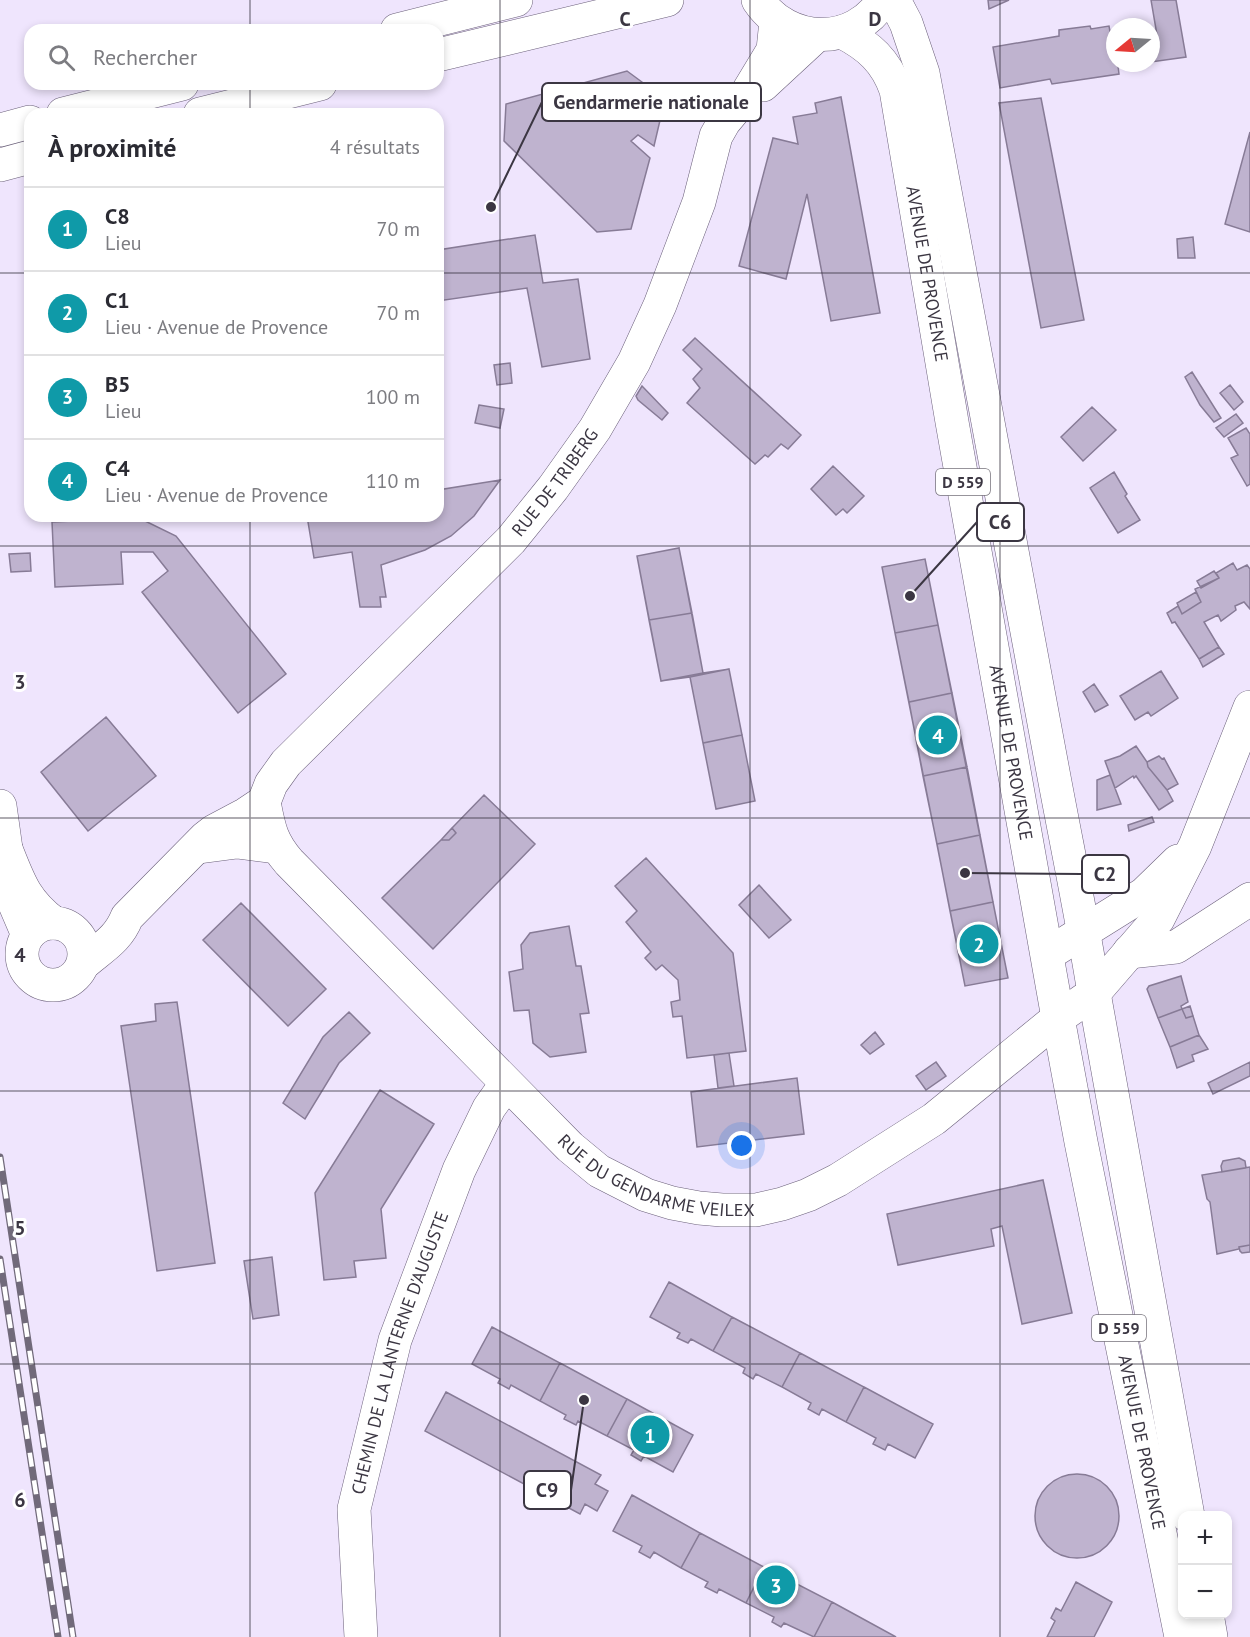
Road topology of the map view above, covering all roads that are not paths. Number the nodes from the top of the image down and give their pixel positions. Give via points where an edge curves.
1 (516, 0) edge
2 (667, 0) edge
3 (883, 0) edge
4 (894, 0) edge
5 (761, 6) edge
6 (421, 24) edge
7 (829, 34) junction
8 (444, 54) edge
9 (158, 90) edge
10 (296, 90) edge
11 (744, 98) junction
12 (87, 108) edge
13 (224, 108) edge
14 (24, 124) edge
15 (0, 130) edge
16 (24, 159) edge
17 (0, 165) edge
18 (1250, 707) edge
19 (264, 802) junction
20 (0, 806) edge
21 (1195, 846) junction
22 (199, 847) junction
23 (276, 847) junction
24 (1250, 899) edge
25 (127, 917) junction
26 (51, 929) junction
27 (1085, 931) junction
28 (1129, 952) junction
29 (1048, 954) junction
30 (82, 964) junction
31 (1094, 993) junction
32 (1058, 1018) junction
33 (506, 1084) junction
34 (1187, 1511) edge
35 (1208, 1619) edge
36 (361, 1637) edge
37 (1181, 1637) edge
38 (1211, 1637) edge

1 - 6 street
2 - 8 street
3 - 7 street, RUE DE TRIBERG via 861,24
4 - 27 street, AVENUE DE PROVENCE / D 559 via 906,22 923,73
5 - 7 street, AVENUE DE PROVENCE via 789,28
5 - 11 street, RUE DE TRIBERG via 773,50
7 - 11 street, RUE DE TRIBERG
7 - 29 street, AVENUE DE PROVENCE / D 559 via 860,42 881,60 896,90
9 - 12 street
10 - 13 street
11 - 19 street, RUE DE TRIBERG via 716,136 699,202 660,305 634,362 595,429 511,540 286,763
14 - 15 street
16 - 17 street
18 - 21 street, RUE DU GENDARME VEILEX
19 - 22 street via 214,831
19 - 23 street
20 - 26 street via 6,849 20,883
21 - 27 street via 1144,894
21 - 28 street, RUE DU GENDARME VEILEX via 1158,919
22 - 23 street via 237,842
22 - 25 street
23 - 33 street, RUE DU GENDARME VEILEX
24 - 28 street via 1176,947
25 - 26 street
25 - 30 street via 117,936
26 - 30 street via 79,936 84,954
26 - 30 street via 21,954 28,973 35,980 54,986 63,984
27 - 29 street
27 - 31 street, AVENUE DE PROVENCE / D 559
28 - 31 street, RUE DU GENDARME VEILEX
29 - 32 street, AVENUE DE PROVENCE / D 559
31 - 32 street, RUE DU GENDARME VEILEX
31 - 34 street, AVENUE DE PROVENCE / D 559
32 - 33 street, RUE DU GENDARME VEILEX via 934,1119 873,1159 808,1195 756,1209 722,1210 672,1203 621,1183 570,1147
32 - 37 street, AVENUE DE PROVENCE / D 559
33 - 36 street, CHEMIN DE LA LANTERNE D'AUGUSTE via 489,1108 459,1170 395,1340 354,1509
35 - 38 street

